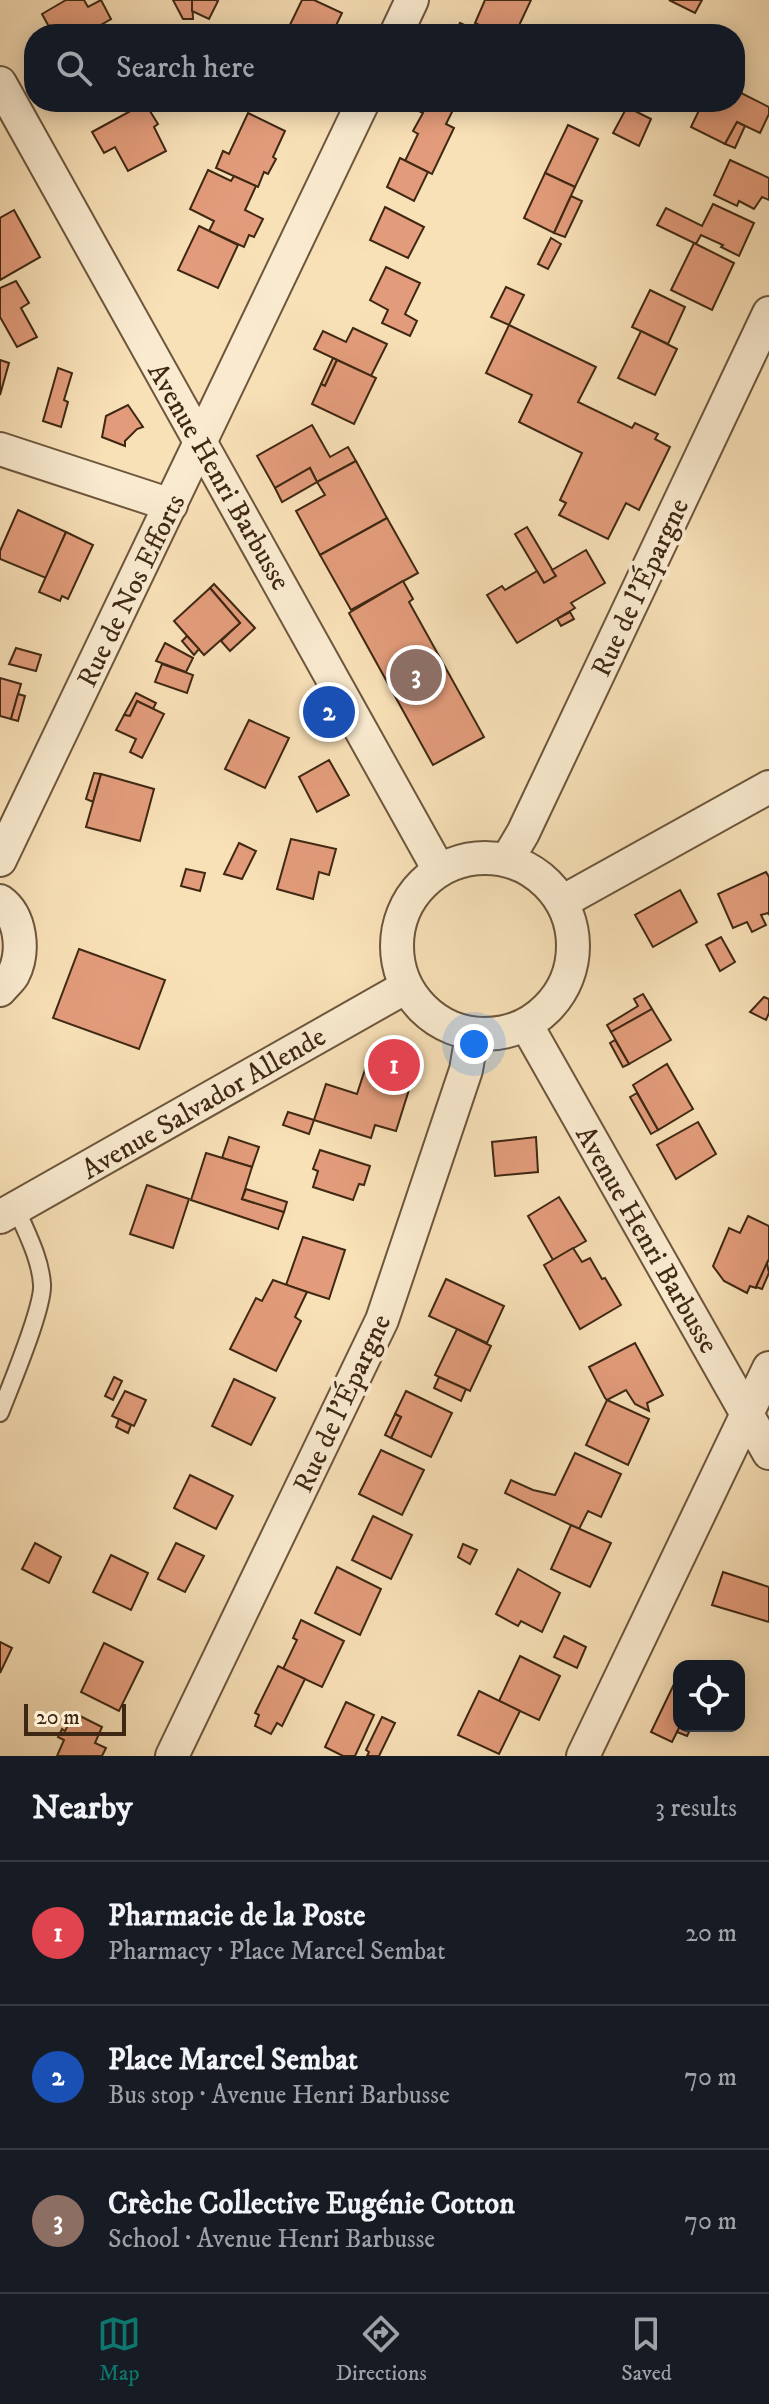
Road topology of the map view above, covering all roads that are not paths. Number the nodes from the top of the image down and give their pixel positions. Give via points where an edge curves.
1 (412, 0) edge
2 (401, 24) edge
3 (0, 83) edge
4 (358, 112) edge
5 (769, 313) edge
6 (201, 442) junction
7 (0, 449) edge
8 (171, 505) junction
9 (769, 787) edge
10 (0, 860) edge
11 (507, 860) junction
12 (439, 870) junction
13 (0, 901) edge
14 (562, 902) junction
15 (406, 987) junction
16 (0, 990) edge
17 (527, 1026) junction
18 (472, 1035) junction
19 (8, 1212) edge
20 (769, 1368) edge
21 (0, 1413) edge
22 (747, 1414) junction
23 (769, 1453) edge
24 (172, 1756) edge
25 (583, 1756) edge

1 - 2 street
3 - 6 street, Avenue Henri Barbusse
4 - 6 street, Rue de Nos Efforts
5 - 11 street, Rue de l'Épargne
6 - 8 street, Rue de Nos Efforts
6 - 12 street, Avenue Henri Barbusse
7 - 8 street
8 - 10 street, Rue de Nos Efforts via 17,812
9 - 14 street
11 - 12 street via 484,857
11 - 14 street via 548,883
12 - 15 street via 404,909 397,935
13 - 16 street via 18,927 20,951 13,975
14 - 17 street via 574,947 571,971 561,993
15 - 18 street via 445,1026
15 - 19 street, Avenue Salvador Allende
17 - 18 street
17 - 22 street, Avenue Henri Barbusse
18 - 24 street, Rue de l'Épargne via 466,1070 382,1320
19 - 21 lane via 39,1265 43,1288
20 - 22 street
22 - 23 street, Avenue Henri Barbusse
22 - 25 street

